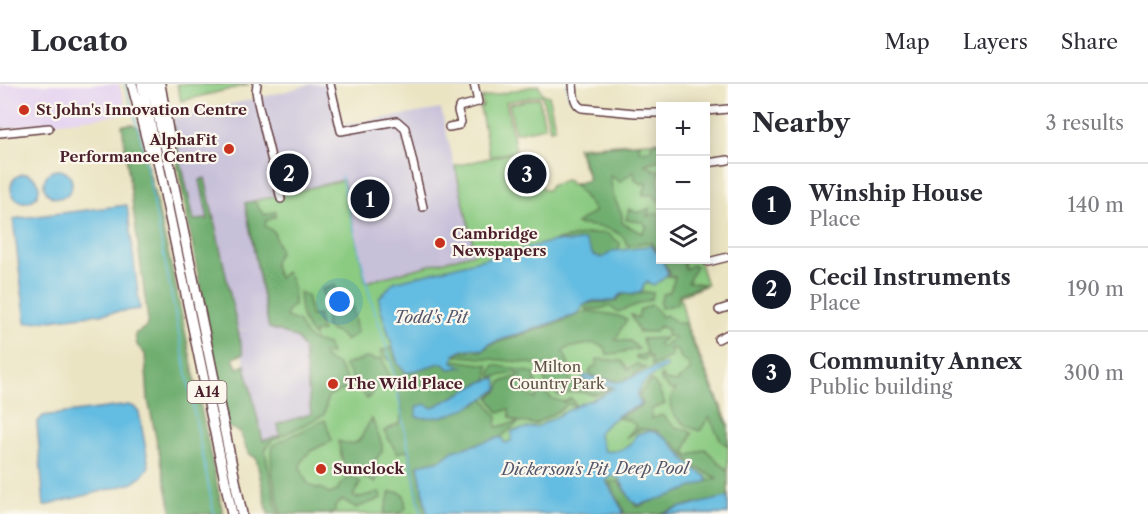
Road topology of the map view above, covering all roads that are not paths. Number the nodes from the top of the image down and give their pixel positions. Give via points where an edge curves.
1 (132, 84) edge
2 (142, 84) edge
3 (151, 84) edge
4 (160, 84) edge
5 (257, 84) edge
6 (330, 84) edge
7 (474, 84) edge
8 (573, 84) edge
9 (728, 109) edge
10 (710, 111) edge
11 (656, 113) edge
12 (449, 127) dead end
13 (50, 128) dead end
14 (0, 133) edge
15 (728, 160) edge
16 (710, 163) edge
17 (164, 188) junction
18 (281, 199) dead end
19 (423, 207) dead end
20 (179, 215) junction
21 (728, 257) edge
22 (710, 262) edge
23 (728, 307) edge
24 (719, 310) dead end
25 (728, 334) edge
26 (718, 339) dead end
27 (232, 514) edge
28 (242, 514) edge

1 - 17 highway, A14 via 155,170
2 - 17 highway, A14
3 - 20 highway, A14
4 - 20 highway, A14 via 180,199
5 - 18 street
6 - 19 street via 341,131 397,122 405,129
7 - 12 street via 478,102 459,107 461,122
8 - 11 street via 575,102 582,108
9 - 10 street
13 - 14 street
15 - 16 street
17 - 27 highway, A14
20 - 28 highway, A14
21 - 22 street
23 - 24 street
25 - 26 street

